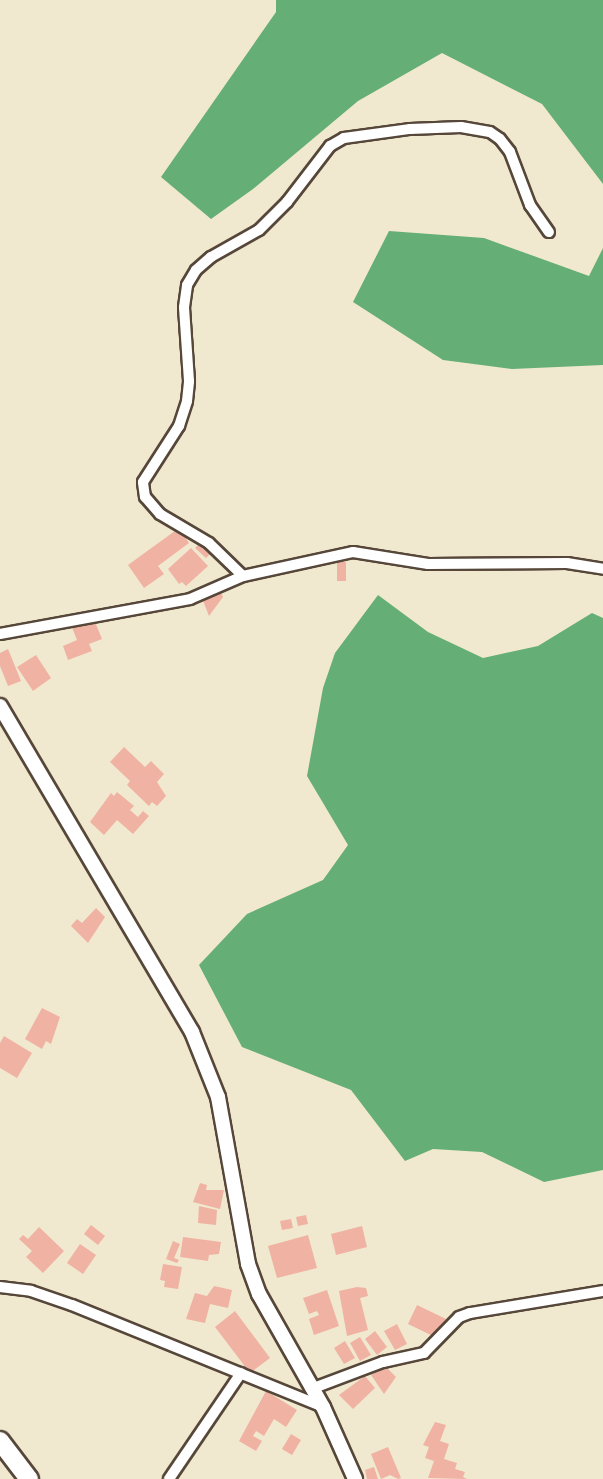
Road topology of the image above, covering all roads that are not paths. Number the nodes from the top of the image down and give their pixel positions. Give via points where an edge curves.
1 (549, 232) dead end
2 (603, 569) edge
3 (243, 576) junction
4 (0, 634) edge
5 (0, 706) edge
6 (0, 1287) edge
7 (603, 1291) edge
8 (241, 1373) junction
9 (311, 1389) junction
10 (323, 1407) junction
11 (0, 1441) edge
12 (29, 1479) edge
13 (169, 1479) edge
14 (355, 1479) edge

1 - 3 street via 530,205 510,152 500,139 490,132 461,127 410,129 344,138 330,146 287,202 259,230 196,270 187,285 184,307 187,401 179,426 143,482 145,497 160,514 209,543
2 - 3 street via 567,563 428,564 353,552
3 - 4 street via 190,599
5 - 9 street via 192,1032 218,1098 248,1264 259,1294
6 - 8 street via 30,1291 72,1305
7 - 9 street via 470,1313 459,1317 424,1353 382,1362
8 - 10 street
8 - 13 street
9 - 10 street
10 - 14 street
11 - 12 highway

